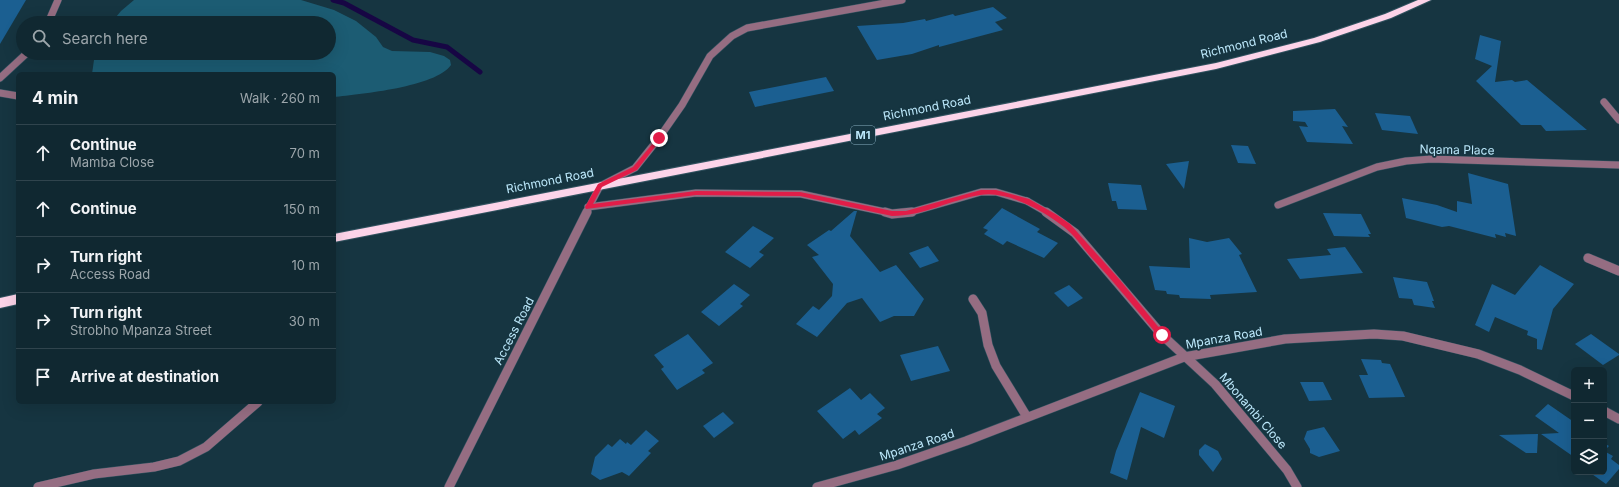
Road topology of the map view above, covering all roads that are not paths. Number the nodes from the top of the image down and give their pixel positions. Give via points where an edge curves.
1 (58, 0) edge
2 (902, 0) edge
3 (1426, 0) edge
4 (867, 3) edge
5 (51, 16) edge
6 (19, 60) edge
7 (0, 78) edge
8 (0, 93) edge
9 (16, 96) edge
10 (1604, 102) dead end
11 (1619, 120) edge
12 (1619, 165) edge
13 (600, 186) junction
14 (1278, 205) dead end
15 (588, 207) junction
16 (336, 238) edge
17 (1588, 258) dead end
18 (1619, 270) edge
19 (973, 298) dead end
20 (16, 299) edge
21 (0, 303) edge
22 (1184, 357) junction
23 (1571, 395) edge
24 (256, 404) edge
25 (1607, 413) edge
26 (1027, 418) junction
27 (1619, 419) edge
28 (38, 487) edge
29 (449, 487) edge
30 (817, 487) edge
31 (1297, 487) edge

1 - 5 street
2 - 4 street
3 - 13 highway, Richmond Road / M1 via 1317,40 1216,66
4 - 13 street via 747,28 732,36 710,56 682,105 635,168
6 - 7 street
8 - 9 street
10 - 11 street
12 - 14 street, Nqama Place via 1431,159 1406,161 1377,167
13 - 15 street, Access Road
13 - 16 highway, Richmond Road / M1
15 - 22 street, Mbonambi Close via 696,193 800,194 892,214 906,214 981,192 996,192 1027,201 1075,233
15 - 29 street, Access Road
17 - 18 street
19 - 26 street via 982,313 988,345 996,366
20 - 21 highway
22 - 23 street, Mpanza Road via 1285,339 1374,334 1402,336 1478,354 1520,370
22 - 26 street, Mpanza Road
22 - 31 street, Mbonambi Close via 1215,384 1287,470
24 - 28 street via 206,447 179,461 154,467 94,474
25 - 27 street
26 - 30 street, Mpanza Road via 904,462

